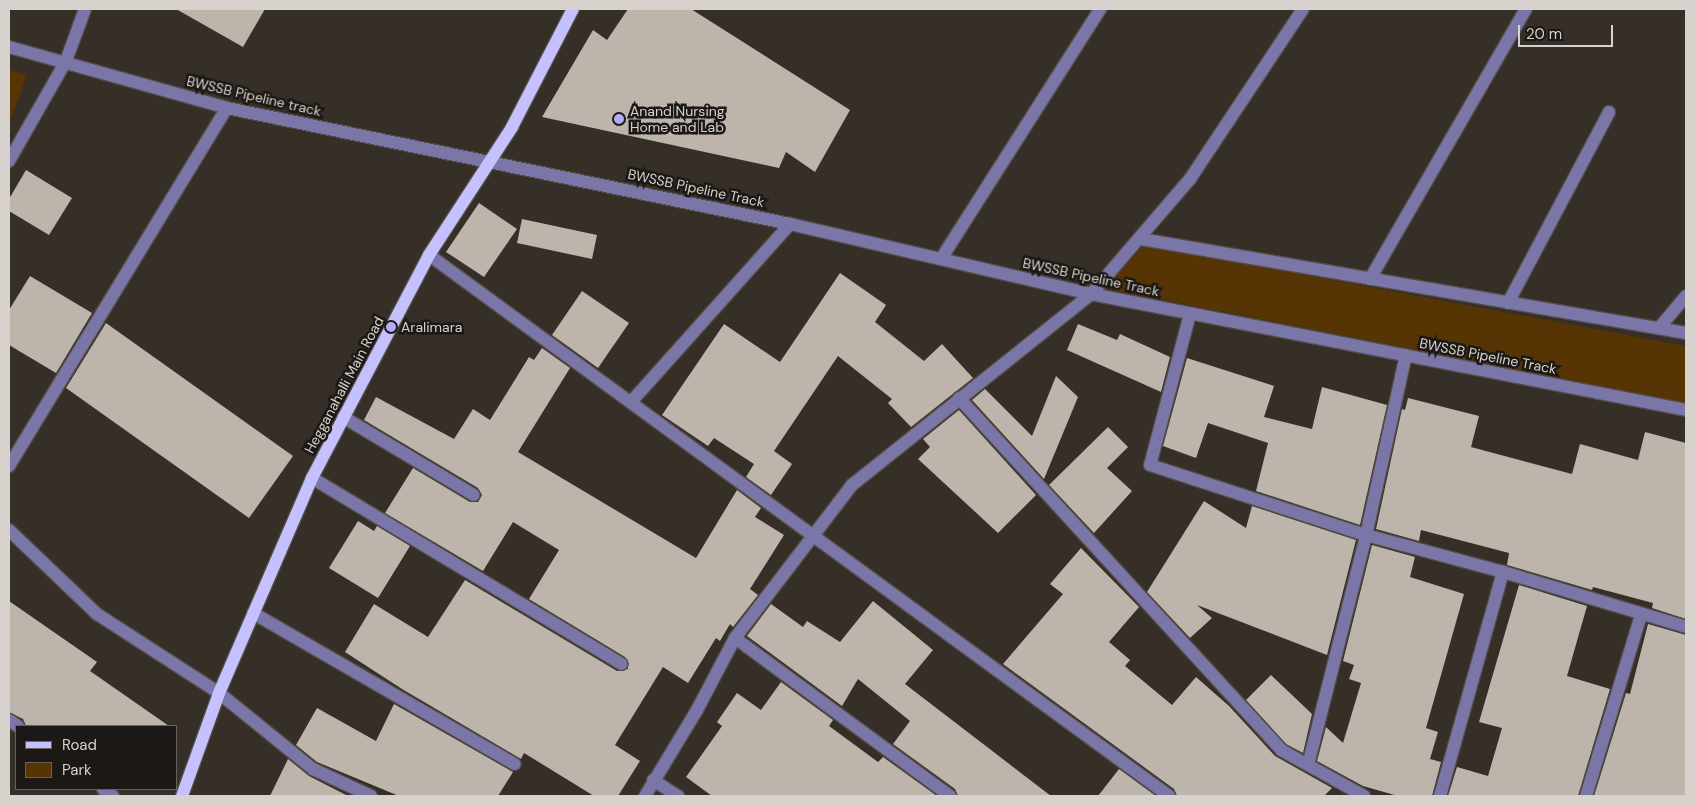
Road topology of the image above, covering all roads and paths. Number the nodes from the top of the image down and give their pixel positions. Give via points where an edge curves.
1 (85, 9) edge
2 (573, 9) edge
3 (1100, 9) edge
4 (1303, 9) edge
5 (1526, 9) edge
6 (9, 47) edge
7 (66, 61) junction
8 (227, 108) junction
9 (1609, 112) dead end
10 (9, 159) edge
11 (492, 160) junction
12 (790, 224) junction
13 (1141, 239) junction
14 (429, 255) junction
15 (941, 259) junction
16 (1370, 279) junction
17 (1091, 294) junction
18 (1686, 296) edge
19 (1508, 302) junction
20 (1190, 314) junction
21 (1659, 328) junction
22 (1686, 333) edge
23 (1406, 355) junction
24 (960, 398) junction
25 (631, 402) junction
26 (1686, 410) edge
27 (344, 416) junction
28 (9, 466) edge
29 (312, 478) junction
30 (474, 494) dead end
31 (9, 530) edge
32 (814, 534) junction
33 (1366, 536) junction
34 (1503, 572) junction
35 (253, 613) junction
36 (1641, 615) junction
37 (1686, 627) edge
38 (735, 638) junction
39 (621, 664) dead end
40 (219, 692) junction
41 (515, 764) dead end
42 (1308, 765) junction
43 (653, 780) junction
44 (182, 796) edge
45 (371, 796) edge
46 (645, 796) edge
47 (678, 796) edge
48 (950, 796) edge
49 (1169, 796) edge
50 (1364, 796) edge
51 (1440, 796) edge
52 (1586, 796) edge

1 - 7 street
2 - 11 main road, Hegganahalli Main Road
3 - 15 street
4 - 13 street via 1190,179
5 - 16 street
6 - 7 street, BWSSB Pipeline track
7 - 8 street, BWSSB Pipeline track
7 - 10 street
8 - 11 street, BWSSB Pipeline track
8 - 28 street
9 - 19 street
11 - 12 street, BWSSB Pipeline Track
11 - 14 main road, Hegganahalli Main Road
12 - 15 street, BWSSB Pipeline Track
12 - 25 street
13 - 16 street
13 - 17 street
14 - 25 street
14 - 27 main road, Hegganahalli Main Road
15 - 17 street, BWSSB Pipeline Track
16 - 19 street
17 - 20 street, BWSSB Pipeline Track
17 - 24 street
18 - 21 street
19 - 21 street
20 - 23 street, BWSSB Pipeline Track
20 - 33 street via 1150,465
21 - 22 street
23 - 26 street, BWSSB Pipeline Track
23 - 33 street
24 - 32 street via 852,485
24 - 42 street via 1281,750
25 - 32 street
27 - 29 main road, Hegganahalli Main Road
27 - 30 street
29 - 35 main road, Hegganahalli Main Road
29 - 39 street
31 - 40 street via 97,614
32 - 38 street
32 - 49 street
33 - 34 street
33 - 42 street
34 - 36 street
34 - 51 street
35 - 40 main road, Hegganahalli Main Road
35 - 41 street
36 - 37 street
36 - 52 street
38 - 43 street via 697,710
38 - 48 street
40 - 44 main road, Hegganahalli Main Road
40 - 45 street via 314,769
42 - 50 street
43 - 46 street
43 - 47 street

